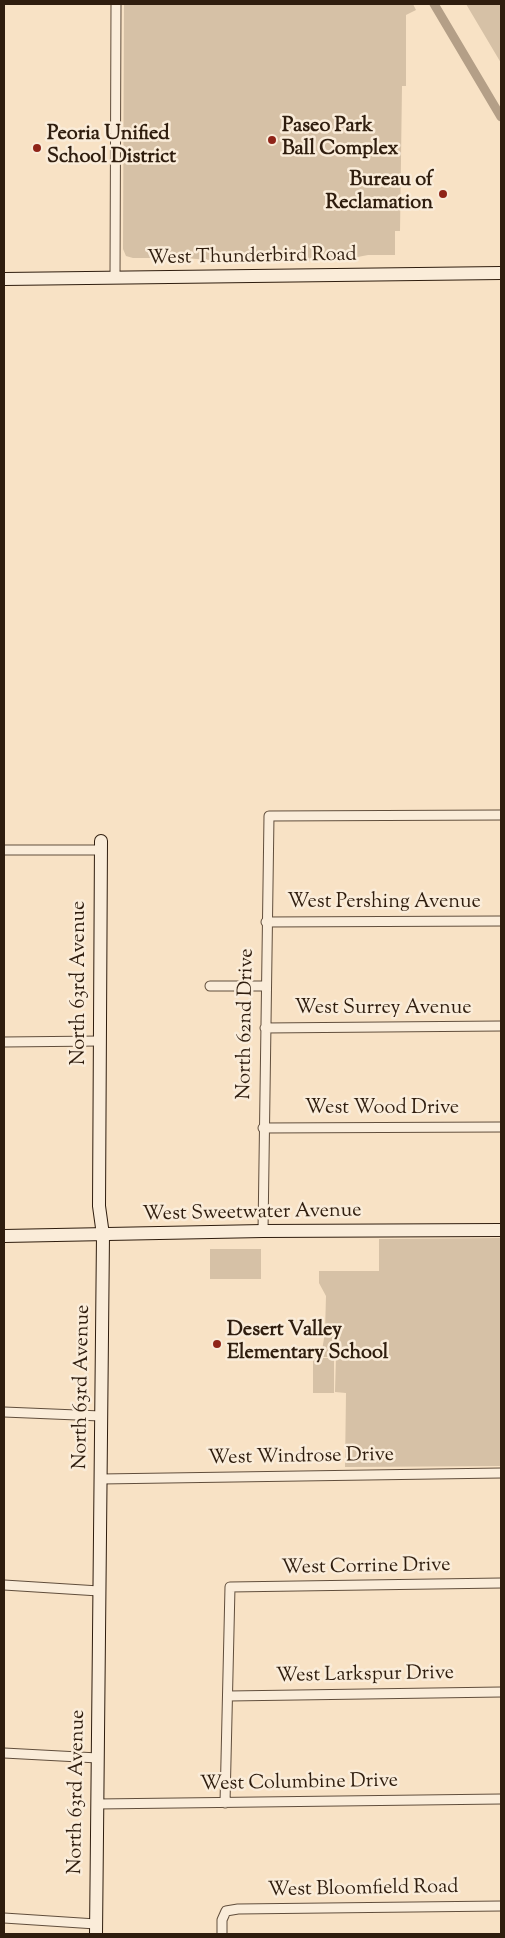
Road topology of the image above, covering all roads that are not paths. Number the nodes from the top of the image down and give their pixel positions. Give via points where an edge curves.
1 (116, 4) edge
2 (501, 273) edge
3 (115, 278) junction
4 (4, 279) edge
5 (501, 815) edge
6 (101, 845) joint
7 (4, 850) edge
8 (501, 920) edge
9 (266, 922) junction
10 (210, 986) dead end
11 (266, 986) junction
12 (501, 1026) edge
13 (265, 1028) junction
14 (100, 1041) junction
15 (4, 1042) edge
16 (501, 1127) edge
17 (263, 1128) junction
18 (501, 1230) edge
19 (263, 1231) junction
20 (103, 1235) junction
21 (4, 1236) edge
22 (4, 1412) edge
23 (101, 1416) junction
24 (501, 1473) edge
25 (101, 1478) junction
26 (501, 1583) edge
27 (4, 1585) edge
28 (99, 1591) junction
29 (501, 1692) edge
30 (228, 1696) junction
31 (4, 1753) edge
32 (98, 1758) junction
33 (501, 1800) edge
34 (225, 1803) junction
35 (97, 1804) junction
36 (501, 1906) edge
37 (4, 1918) edge
38 (96, 1929) edge
39 (222, 1934) edge

1 - 3 street
2 - 3 street, West Thunderbird Road
3 - 4 street, West Thunderbird Road
5 - 9 street, North 62nd Drive via 269,816
6 - 7 street
6 - 14 street, North 63rd Avenue
8 - 9 street, West Pershing Avenue
9 - 11 street, North 62nd Drive
10 - 11 street
11 - 13 street, North 62nd Drive
12 - 13 street, West Surrey Avenue
13 - 17 street, North 62nd Drive
14 - 15 street
14 - 20 street, North 63rd Avenue via 99,1206
16 - 17 street, West Wood Drive
17 - 19 street, North 62nd Drive
18 - 19 street, West Sweetwater Avenue
19 - 20 street, West Sweetwater Avenue
20 - 21 street, West Sweetwater Avenue
20 - 23 street, North 63rd Avenue
22 - 23 street
23 - 25 street, North 63rd Avenue
24 - 25 street, West Windrose Drive
25 - 28 street, North 63rd Avenue
26 - 30 street, West Corrine Drive via 230,1587
27 - 28 street
28 - 32 street, North 63rd Avenue
29 - 30 street, West Larkspur Drive
30 - 34 street
31 - 32 street
32 - 35 street, North 63rd Avenue
33 - 34 street, West Columbine Drive
34 - 35 street, West Columbine Drive
35 - 38 street, North 63rd Avenue
36 - 39 street, West Bloomfield Road via 238,1909 226,1911
37 - 38 street

